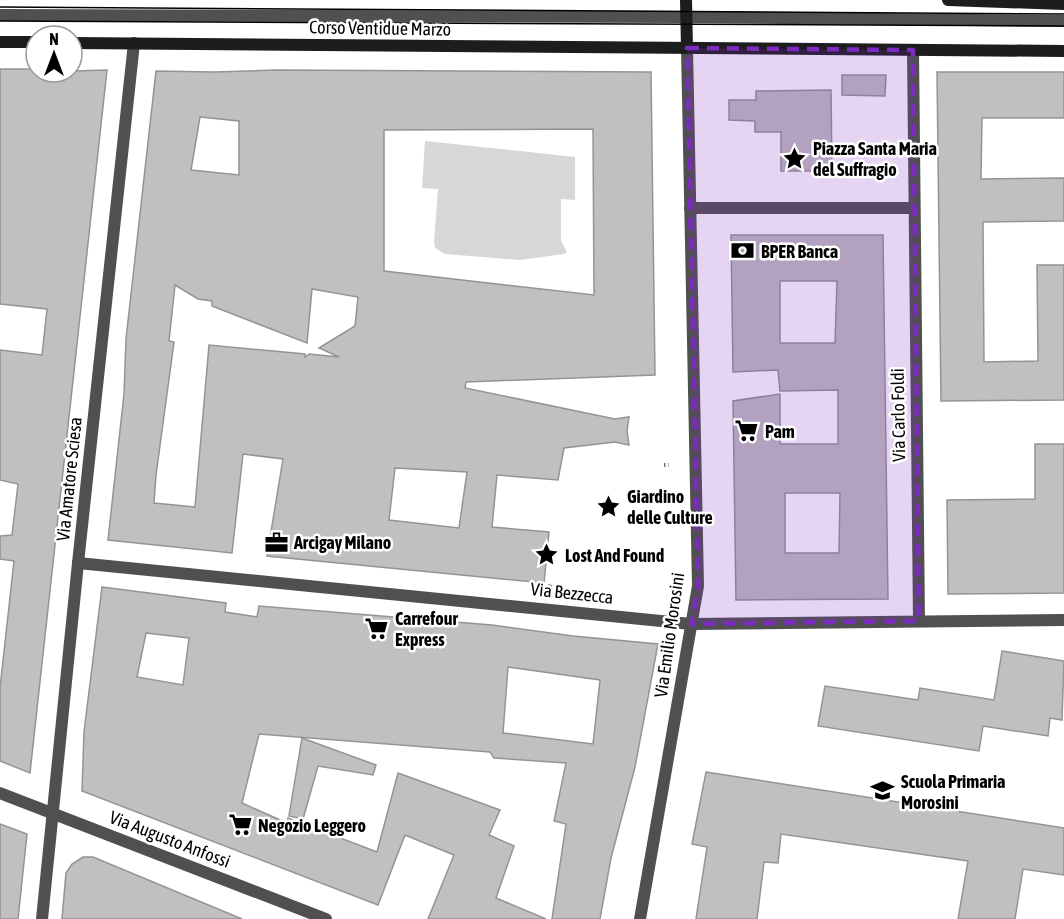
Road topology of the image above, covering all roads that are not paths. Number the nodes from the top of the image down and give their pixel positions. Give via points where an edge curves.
1 (686, 0) edge
2 (948, 0) edge
3 (1064, 4) edge
4 (0, 15) edge
5 (686, 17) junction
6 (1064, 21) edge
7 (0, 42) edge
8 (24, 42) edge
9 (84, 43) edge
10 (134, 44) junction
11 (687, 48) junction
12 (913, 50) junction
13 (1064, 51) edge
14 (690, 208) junction
15 (914, 208) junction
16 (78, 563) junction
17 (1064, 620) edge
18 (919, 621) junction
19 (691, 624) junction
20 (0, 793) edge
21 (54, 813) junction
22 (42, 919) edge
23 (326, 919) edge
24 (640, 919) edge

1 - 5 main road
2 - 3 main road
4 - 5 street
5 - 6 street
5 - 11 main road
7 - 8 main road
9 - 10 main road, Corso Ventidue Marzo
10 - 11 main road, Corso Ventidue Marzo
10 - 16 street, Via Amatore Sciesa
11 - 12 main road
11 - 14 street
12 - 13 main road
12 - 15 street
14 - 15 street
14 - 19 street, Via Emilio Morosini via 698,585
15 - 18 street, Via Carlo Foldi
16 - 19 street, Via Bezzecca
16 - 21 street, Via Amatore Sciesa
17 - 18 street, Via Bezzecca
18 - 19 street, Via Bezzecca
19 - 24 street, Via Emilio Morosini
20 - 21 street, Via Augusto Anfossi
21 - 22 street, Via Amatore Sciesa
21 - 23 street, Via Augusto Anfossi

